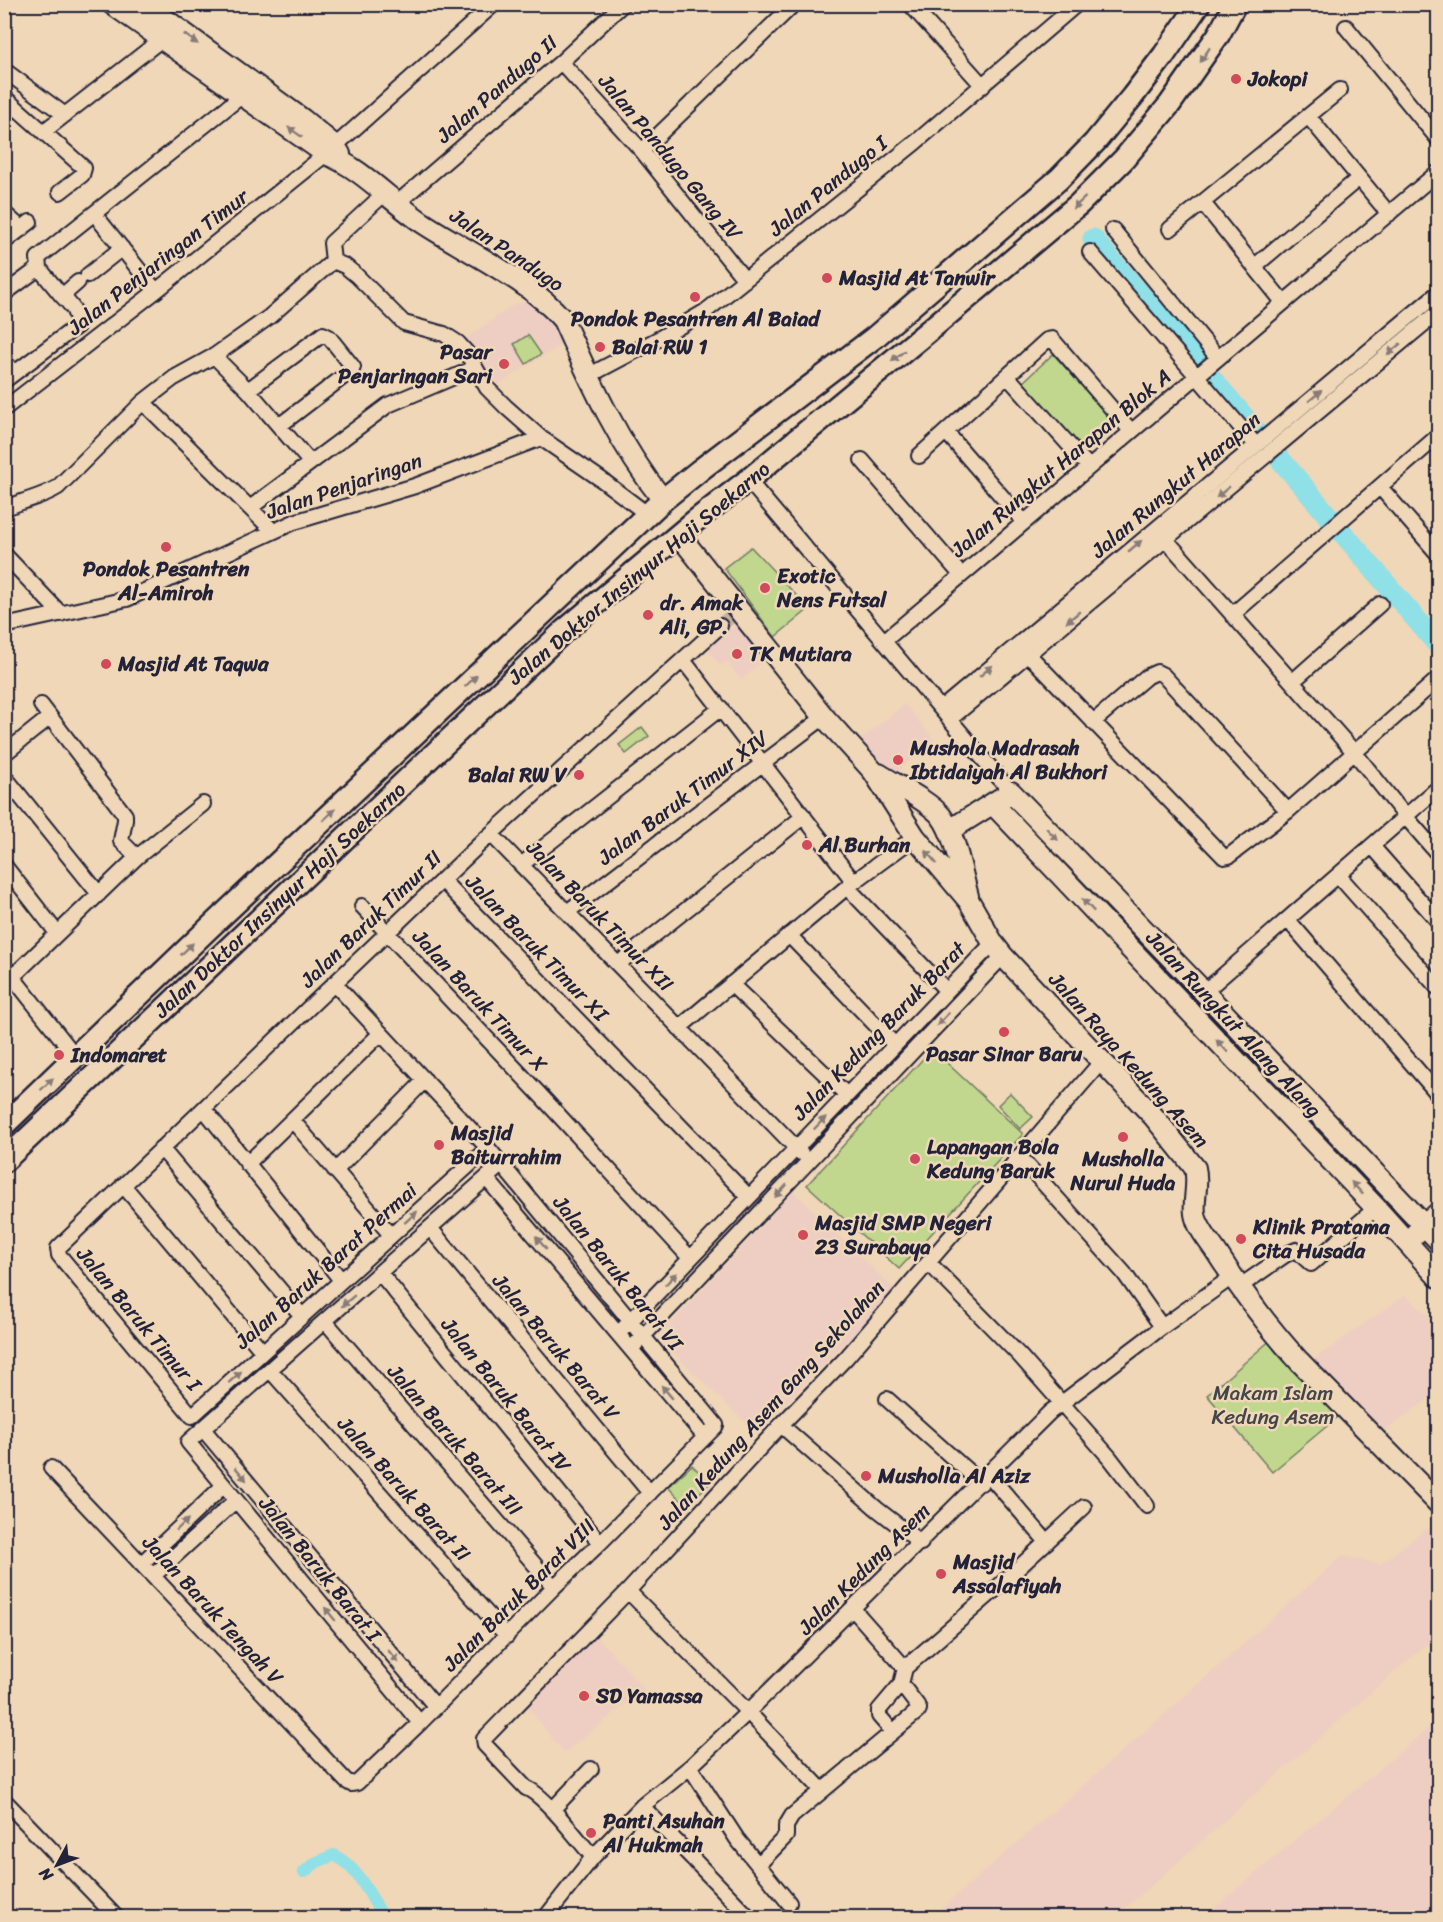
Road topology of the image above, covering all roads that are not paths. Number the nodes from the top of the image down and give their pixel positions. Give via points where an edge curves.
1 (112, 4) edge
2 (494, 4) edge
3 (623, 4) edge
4 (794, 4) edge
5 (910, 4) edge
6 (1077, 4) edge
7 (1199, 4) edge
8 (1235, 4) edge
9 (144, 5) edge
10 (1346, 27) dead end
11 (162, 39) junction
12 (561, 62) junction
13 (4, 70) edge
14 (982, 86) junction
15 (1340, 90) dead end
16 (249, 91) junction
17 (4, 97) edge
18 (65, 115) junction
19 (1308, 116) junction
20 (43, 132) junction
21 (1438, 139) edge
22 (642, 151) junction
23 (335, 154) junction
24 (1438, 172) edge
25 (1359, 178) junction
26 (60, 192) dead end
27 (391, 198) junction
28 (1203, 203) junction
29 (4, 213) edge
30 (1389, 214) junction
31 (100, 221) dead end
32 (1113, 230) dead end
33 (1170, 230) dead end
34 (4, 242) edge
35 (122, 248) junction
36 (1090, 252) dead end
37 (333, 261) junction
38 (1255, 266) junction
39 (39, 268) junction
40 (745, 280) junction
41 (940, 282) junction
42 (156, 291) junction
43 (4, 294) edge
44 (1438, 294) edge
45 (62, 296) junction
46 (1284, 302) junction
47 (961, 303) junction
48 (904, 312) junction
49 (1438, 312) edge
50 (926, 333) junction
51 (214, 356) junction
52 (4, 361) edge
53 (1207, 367) junction
54 (475, 368) junction
55 (588, 375) junction
56 (1007, 376) junction
57 (9, 377) edge
58 (248, 390) junction
59 (143, 402) junction
60 (4, 409) edge
61 (279, 426) junction
62 (1131, 431) junction
63 (946, 432) junction
64 (1438, 436) edge
65 (541, 438) junction
66 (1262, 440) junction
67 (919, 456) dead end
68 (862, 460) dead end
69 (310, 462) junction
70 (1089, 467) junction
71 (748, 480) junction
72 (1380, 487) junction
73 (663, 500) junction
74 (250, 508) junction
75 (4, 509) edge
76 (647, 514) junction
77 (1024, 522) junction
78 (1156, 529) junction
79 (273, 531) junction
80 (679, 535) junction
81 (1166, 540) junction
82 (4, 554) edge
83 (1438, 554) edge
84 (961, 575) junction
85 (1380, 604) dead end
86 (61, 614) junction
87 (1232, 615) junction
88 (729, 617) junction
89 (4, 626) edge
90 (884, 641) junction
91 (1028, 654) junction
92 (684, 660) junction
93 (1438, 679) edge
94 (1292, 682) junction
95 (41, 705) dead end
96 (721, 708) junction
97 (442, 710) junction
98 (945, 714) junction
99 (50, 717) junction
100 (824, 717) junction
101 (1093, 722) junction
102 (461, 729) junction
103 (410, 739) junction
104 (1355, 753) junction
105 (4, 754) edge
106 (430, 758) junction
107 (763, 762) junction
108 (873, 771) junction
109 (4, 776) edge
110 (1438, 788) edge
111 (1011, 792) junction
112 (203, 804) dead end
113 (993, 804) junction
114 (1288, 811) junction
115 (804, 816) junction
116 (1406, 817) junction
117 (950, 830) junction
118 (491, 834) junction
119 (915, 837) junction
120 (1372, 846) junction
121 (1438, 854) edge
122 (137, 857) junction
123 (4, 865) edge
124 (521, 865) junction
125 (1339, 876) junction
126 (442, 880) junction
127 (851, 884) junction
128 (99, 894) junction
129 (969, 901) junction
130 (362, 906) dead end
131 (567, 912) junction
132 (1288, 920) junction
133 (1438, 921) edge
134 (387, 932) junction
135 (57, 933) junction
136 (789, 935) junction
137 (998, 949) junction
138 (618, 964) junction
139 (7, 976) edge
140 (334, 983) junction
141 (732, 984) junction
142 (1438, 988) edge
143 (947, 991) junction
144 (1204, 992) junction
145 (679, 1028) junction
146 (381, 1033) junction
147 (895, 1045) junction
148 (76, 1057) junction
149 (1101, 1062) junction
150 (425, 1080) junction
151 (1438, 1094) edge
152 (847, 1095) junction
153 (204, 1109) junction
154 (292, 1120) junction
155 (4, 1125) edge
156 (161, 1148) junction
157 (488, 1148) junction
158 (796, 1148) junction
159 (1019, 1156) junction
160 (5, 1161) edge
161 (808, 1162) junction
162 (248, 1164) junction
163 (502, 1164) junction
164 (336, 1170) junction
165 (487, 1179) junction
166 (123, 1185) junction
167 (749, 1197) junction
168 (1376, 1208) junction
169 (1432, 1219) edge
170 (430, 1228) junction
171 (391, 1235) junction
172 (1438, 1240) edge
173 (1406, 1242) junction
174 (57, 1248) joint
175 (690, 1258) junction
176 (929, 1263) junction
177 (380, 1273) junction
178 (1438, 1277) edge
179 (341, 1280) junction
180 (1236, 1282) junction
181 (302, 1316) junction
182 (325, 1321) junction
183 (630, 1321) junction
184 (1162, 1327) junction
185 (618, 1334) junction
186 (643, 1336) junction
187 (631, 1349) junction
188 (263, 1352) junction
189 (270, 1370) junction
190 (887, 1399) dead end
191 (1062, 1402) junction
192 (192, 1416) joint
193 (716, 1425) joint
194 (782, 1425) junction
195 (203, 1429) junction
196 (705, 1437) junction
197 (188, 1442) joint
198 (51, 1468) dead end
199 (985, 1478) junction
200 (224, 1486) junction
201 (650, 1493) junction
202 (236, 1500) junction
203 (1438, 1503) edge
204 (1147, 1506) dead end
205 (1084, 1507) dead end
206 (1047, 1542) junction
207 (600, 1543) junction
208 (921, 1543) junction
209 (141, 1564) junction
210 (153, 1576) junction
211 (554, 1587) junction
212 (628, 1592) junction
213 (853, 1610) junction
214 (507, 1636) junction
215 (905, 1668) junction
216 (900, 1684) junction
217 (436, 1707) junction
218 (748, 1712) junction
219 (420, 1724) junction
220 (893, 1732) junction
221 (690, 1767) junction
222 (591, 1769) dead end
223 (346, 1781) joint
224 (821, 1790) junction
225 (4, 1800) edge
226 (642, 1806) junction
227 (552, 1810) junction
228 (593, 1857) junction
229 (758, 1865) junction
230 (789, 1903) dead end
231 (117, 1917) edge
232 (547, 1917) edge
233 (750, 1917) edge

1 - 11 street, Jalan Pandugo
2 - 23 street, Jalan Penjaringan Timur
3 - 12 street, Jalan Pandugo II
4 - 22 street
5 - 14 street
6 - 14 street, Jalan Pandugo I
7 - 41 main road, Jalan Doktor Insinyur Haji Soekarno via 1095,142 1059,179
8 -> 47 main road, Jalan Doktor Insinyur Haji Soekarno via 1192,75 1124,159 1079,204
9 -> 16 street, Jalan Pandugo
10 - 21 street
11 - 16 street, Jalan Pandugo
11 - 18 street
12 - 22 street, Jalan Pandugo Gang IV
12 - 27 street, Jalan Pandugo II
13 - 18 street
14 - 40 street, Jalan Pandugo I
15 - 19 street
16 - 23 street, Jalan Pandugo via 302,119
16 - 39 street via 38,258
17 - 20 street
18 - 20 street
19 - 25 street
19 - 28 street
20 - 26 street via 84,168 82,176
22 - 40 street, Jalan Pandugo Gang IV
23 - 27 street, Jalan Pandugo
23 - 42 street, Jalan Penjaringan Timur
24 - 30 street
25 - 30 street
25 - 38 street
27 - 37 street, Jalan Pandugo II via 331,243
27 - 55 street, Jalan Pandugo via 553,308 563,320
28 - 33 street
28 - 38 street
29 - 34 street via 26,226
30 - 46 street
31 - 35 street
32 - 53 street
35 - 42 street
35 - 45 street
36 - 53 street
37 - 51 street via 270,317
37 - 54 street via 356,275 404,322 444,334 458,343
38 - 46 street
39 - 43 street
39 - 45 street
40 - 55 street, Jalan Pandugo I via 706,311
41 - 47 main road via 945,302
41 - 48 main road, Jalan Doktor Insinyur Haji Soekarno
42 - 60 street, Jalan Penjaringan Timur
66 -> 44 street, Jalan Rungkut Harapan
45 - 57 street via 74,308 77,326
46 - 53 street
47 - 50 main road, Jalan Doktor Insinyur Haji Soekarno
48 - 50 main road via 917,313
48 - 73 main road, Jalan Doktor Insinyur Haji Soekarno
49 -> 81 street, Jalan Rungkut Harapan
50 -> 71 main road, Jalan Doktor Insinyur Haji Soekarno
51 - 58 street
51 - 59 street via 174,378
52 - 57 street
53 - 62 street, Jalan Rungkut Harapan Blok A
53 - 66 street, Jalan Rungkut Harapan Blok A
54 - 65 street via 487,388
54 - 69 street via 388,405
55 - 73 street, Jalan Pandugo via 602,407
56 - 62 street via 1052,339
56 - 63 street
56 - 70 street
58 - 61 street
58 - 61 street via 323,334 329,337 352,370
59 - 74 street
59 - 75 street via 58,487
61 - 69 street
62 - 70 street, Jalan Rungkut Harapan Blok A
63 - 67 street
63 - 77 street
64 - 72 street
65 - 76 street
65 - 79 street, Jalan Penjaringan via 415,486
66 - 78 street, Jalan Rungkut Harapan
68 - 84 street
69 - 74 street
70 - 77 street, Jalan Rungkut Harapan Blok A
71 - 80 main road, Jalan Doktor Insinyur Haji Soekarno
71 - 90 street
72 - 83 street
72 - 87 street
73 - 76 main road, Jalan Doktor Insinyur Haji Soekarno
74 - 79 street
97 -> 76 main road, Jalan Doktor Insinyur Haji Soekarno
77 - 84 street, Jalan Rungkut Harapan Blok A
78 - 81 street
98 -> 78 street, Jalan Rungkut Harapan
79 - 86 street, Jalan Penjaringan via 127,599
80 - 88 street, Jalan Raya Kedung Asem
80 - 102 main road, Jalan Doktor Insinyur Haji Soekarno via 566,630
81 - 87 street
81 -> 91 street, Jalan Rungkut Harapan
82 - 86 street
84 - 90 street, Jalan Rungkut Harapan Blok A
85 - 94 street
86 - 89 street, Jalan Penjaringan
87 - 94 street
88 - 92 street, Jalan Baruk Timur II
88 - 100 street, Jalan Raya Kedung Asem
90 - 98 street
91 - 98 street, Jalan Rungkut Harapan
91 - 101 street
92 - 96 street
92 - 118 street, Jalan Baruk Timur II
93 - 104 street
94 - 104 street
95 - 99 street
96 - 107 street
96 - 124 street
97 - 102 main road via 440,716 447,728
97 - 103 main road, Jalan Doktor Insinyur Haji Soekarno
98 - 111 street
99 - 105 street
99 - 122 street via 125,815 121,841
100 - 107 street, Jalan Baruk Timur XIV
100 - 108 street, Jalan Raya Kedung Asem
101 - 114 street via 1224,857
101 - 114 street via 1157,672
102 - 106 main road, Jalan Doktor Insinyur Haji Soekarno
103 - 106 main road via 425,743
148 -> 103 main road, Jalan Doktor Insinyur Haji Soekarno
104 - 114 street
104 - 116 street
106 - 160 main road, Jalan Doktor Insinyur Haji Soekarno
107 - 115 street
107 - 131 street, Jalan Baruk Timur XIV
108 - 117 street, Jalan Raya Kedung Asem via 931,807
108 - 119 street, Jalan Raya Kedung Asem
109 - 128 street
110 - 116 street
111 - 113 street
111 -> 144 street, Jalan Rungkut Alang Alang
112 - 122 street
113 - 117 street
168 -> 113 street, Jalan Rungkut Alang Alang
115 - 127 street
115 - 138 street
116 - 120 street
116 - 121 street
117 - 129 street, Jalan Raya Kedung Asem
118 - 124 street, Jalan Baruk Timur XII
118 - 126 street, Jalan Baruk Timur II
119 - 127 street
129 -> 119 street, Jalan Raya Kedung Asem
120 - 125 street
120 - 133 street
122 - 128 street
123 - 135 street
124 - 131 street, Jalan Baruk Timur XII
125 - 132 street
125 - 142 street
126 - 134 street, Jalan Baruk Timur II
126 - 167 street, Jalan Baruk Timur XI
127 - 136 street
127 - 143 street
128 - 135 street
129 - 137 street, Jalan Raya Kedung Asem
130 - 134 street
131 - 138 street, Jalan Baruk Timur XII
132 - 144 street
132 - 151 street
134 - 140 street, Jalan Baruk Timur II
134 - 175 street, Jalan Baruk Timur X
135 - 139 street
136 - 141 street
136 - 147 street
137 - 143 street, Jalan Kedung Baruk Barat
137 - 149 street, Jalan Raya Kedung Asem
137 -> 161 street, Jalan Kedung Baruk Barat
138 - 145 street, Jalan Baruk Timur XII
139 - 148 street
140 - 146 street, Jalan Baruk Barat VI
140 - 153 street, Jalan Baruk Timur II
141 - 145 street
141 - 152 street
143 - 147 street, Jalan Kedung Baruk Barat
144 - 169 street, Jalan Rungkut Alang Alang
145 - 158 street, Jalan Baruk Timur XII
146 - 150 street, Jalan Baruk Barat VI
146 - 154 street
147 - 152 street, Jalan Kedung Baruk Barat
155 -> 148 main road, Jalan Doktor Insinyur Haji Soekarno
149 - 159 street, Jalan Kedung Asem Gang Sekolahan
149 - 180 street, Jalan Raya Kedung Asem via 1195,1168 1198,1222
150 - 157 street, Jalan Baruk Barat VI
150 - 164 street
158 -> 152 street, Jalan Kedung Baruk Barat
153 - 156 street, Jalan Baruk Timur II
153 - 162 street
154 - 162 street
154 - 164 street
156 - 166 street, Jalan Baruk Timur II
156 - 181 street
157 - 163 street, Jalan Baruk Barat VI
171 -> 157 street, Jalan Baruk Barat Permai
158 - 161 street, Jalan Kedung Baruk Barat
158 - 167 street, Jalan Kedung Baruk Barat
159 - 176 street, Jalan Kedung Asem Gang Sekolahan
159 - 184 street via 1124,1273
161 -> 186 street, Jalan Kedung Baruk Barat
162 - 179 street
163 - 165 street, Jalan Baruk Barat Permai
163 - 183 street, Jalan Baruk Barat VI
164 - 171 street
165 - 170 street, Jalan Baruk Barat Permai
185 -> 165 street, Jalan Baruk Barat VI
166 - 174 street, Jalan Baruk Timur II
166 - 188 street
167 - 175 street, Jalan Kedung Baruk Barat
168 - 173 street, Jalan Rungkut Alang Alang
168 - 180 street, Jalan Kedung Asem via 1311,1264 1296,1250
169 - 172 street, Jalan Rungkut Alang Alang
169 - 173 street
170 - 177 street, Jalan Baruk Barat Permai
170 - 201 street, Jalan Baruk Barat V
171 - 179 street, Jalan Baruk Barat Permai
173 - 178 street, Jalan Rungkut Alang Alang
174 - 192 street, Jalan Baruk Timur I
183 -> 175 street, Jalan Kedung Baruk Barat
176 - 191 street
176 - 194 street, Jalan Kedung Asem Gang Sekolahan
177 -> 182 street, Jalan Baruk Barat Permai
177 - 207 street, Jalan Baruk Barat IV
179 - 181 street, Jalan Baruk Barat Permai
180 - 184 street, Jalan Kedung Asem
180 - 203 street, Jalan Raya Kedung Asem via 1293,1355
181 - 188 street, Jalan Baruk Barat Permai
182 - 189 street, Jalan Baruk Barat Permai
182 - 211 street, Jalan Baruk Barat III
183 - 185 street, Jalan Kedung Baruk Barat
183 - 186 street, Jalan Baruk Barat VI
184 - 191 street, Jalan Kedung Asem
185 - 187 street, Jalan Baruk Barat VI
186 - 187 street, Jalan Kedung Baruk Barat
186 - 193 street, Jalan Baruk Barat VI
196 -> 187 street, Jalan Baruk Barat VI
192 -> 188 street, Jalan Baruk Barat Permai
189 - 195 street, Jalan Baruk Barat Permai
189 - 214 street, Jalan Baruk Barat II
190 - 199 street
191 - 199 street, Jalan Kedung Asem
191 - 204 street
193 - 196 street, Jalan Baruk Barat VIII
194 - 208 street
194 - 212 street, Jalan Kedung Asem Gang Sekolahan
195 - 197 street, Jalan Baruk Barat Permai
195 -> 217 street, Jalan Baruk Barat I
196 - 201 street, Jalan Baruk Barat VIII
197 - 200 street, Jalan Baruk Barat I
198 - 209 street, Jalan Baruk Tengah V
199 - 206 street
199 - 208 street, Jalan Kedung Asem
200 - 202 street, Jalan Baruk Barat I
209 -> 200 street
201 - 207 street, Jalan Baruk Barat VIII
202 - 210 street
219 -> 202 street, Jalan Baruk Barat I
205 - 206 street
206 - 215 street
207 - 211 street, Jalan Baruk Barat VIII
208 - 213 street, Jalan Kedung Asem
209 - 210 street, Jalan Baruk Tengah V
210 - 223 street, Jalan Baruk Tengah V
211 - 214 street, Jalan Baruk Barat VIII
212 - 218 street
212 - 227 street, Jalan Kedung Asem Gang Sekolahan via 484,1739 485,1745 518,1780
213 - 215 street
213 - 218 street, Jalan Kedung Asem
214 - 217 street, Jalan Baruk Barat VIII
215 - 216 street
216 - 220 street via 879,1710 879,1716
216 - 220 street via 919,1709
217 - 219 street, Jalan Baruk Barat VIII
218 - 221 street, Jalan Kedung Asem
218 - 224 street
219 - 223 street, Jalan Baruk Barat VIII via 357,1782
220 - 224 street
221 - 226 street, Jalan Kedung Asem
221 - 229 street
222 - 227 street
224 - 229 street via 792,1815 786,1836
225 - 231 street
226 - 228 street, Jalan Kedung Asem
226 - 233 street
227 - 228 street
228 - 232 street, Jalan Kedung Asem
229 - 230 street

